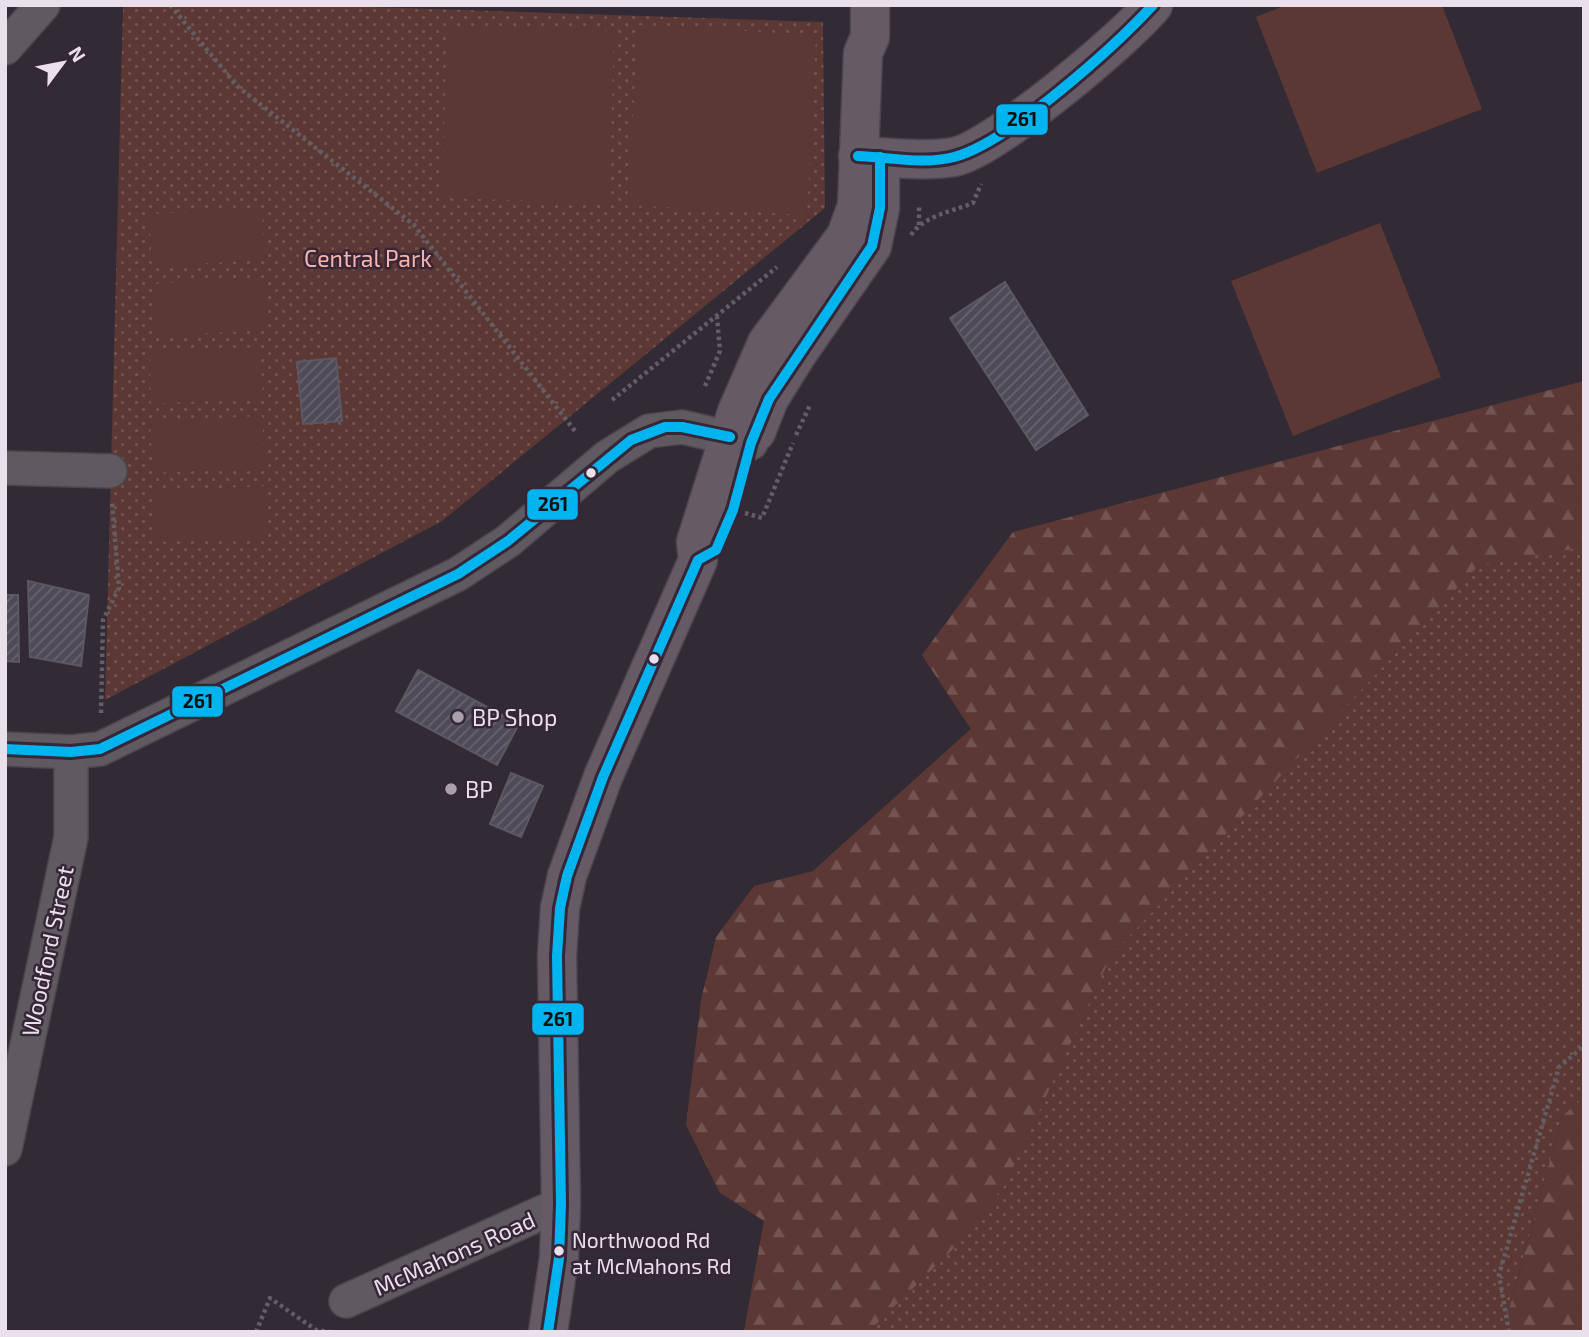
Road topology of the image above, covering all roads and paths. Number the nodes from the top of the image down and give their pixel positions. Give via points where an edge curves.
1 (43, 5) edge
2 (170, 5) edge
3 (1153, 5) edge
4 (870, 21) edge
5 (5, 48) edge
6 (869, 156) junction
7 (979, 188) dead end
8 (919, 206) dead end
9 (919, 225) junction
10 (904, 246) dead end
11 (786, 259) dead end
12 (717, 317) junction
13 (705, 386) dead end
14 (612, 400) dead end
15 (812, 401) dead end
16 (575, 431) dead end
17 (740, 440) junction
18 (5, 468) edge
19 (110, 471) joint
20 (745, 513) dead end
21 (5, 750) edge
22 (86, 751) junction
23 (1584, 1046) edge
24 (5, 1149) edge
25 (562, 1204) junction
26 (346, 1301) dead end
27 (256, 1332) edge
28 (332, 1332) edge
29 (548, 1332) edge
30 (1509, 1332) edge

1 - 5 street
2 - 16 path via 237,86 414,225
3 - 6 main road via 1085,67 985,144 955,157
4 - 6 main road via 880,55
6 - 17 main road via 880,208 872,246
7 - 9 path via 973,203
8 - 9 path
9 - 10 path
11 - 12 path
12 - 13 path via 720,351
12 - 14 path
15 - 20 path via 762,518
17 - 22 street via 682,426 664,427 631,440 508,541 466,569
17 - 25 main road via 696,541 698,561 603,778 567,876 557,956
18 - 19 street
19 - 22 path via 119,588 103,620
21 - 22 street
22 - 24 street, Woodford Street
23 - 30 path via 1559,1067 1499,1275
25 - 26 street, McMahons Road
25 - 29 main road
27 - 28 path via 270,1298 316,1330

